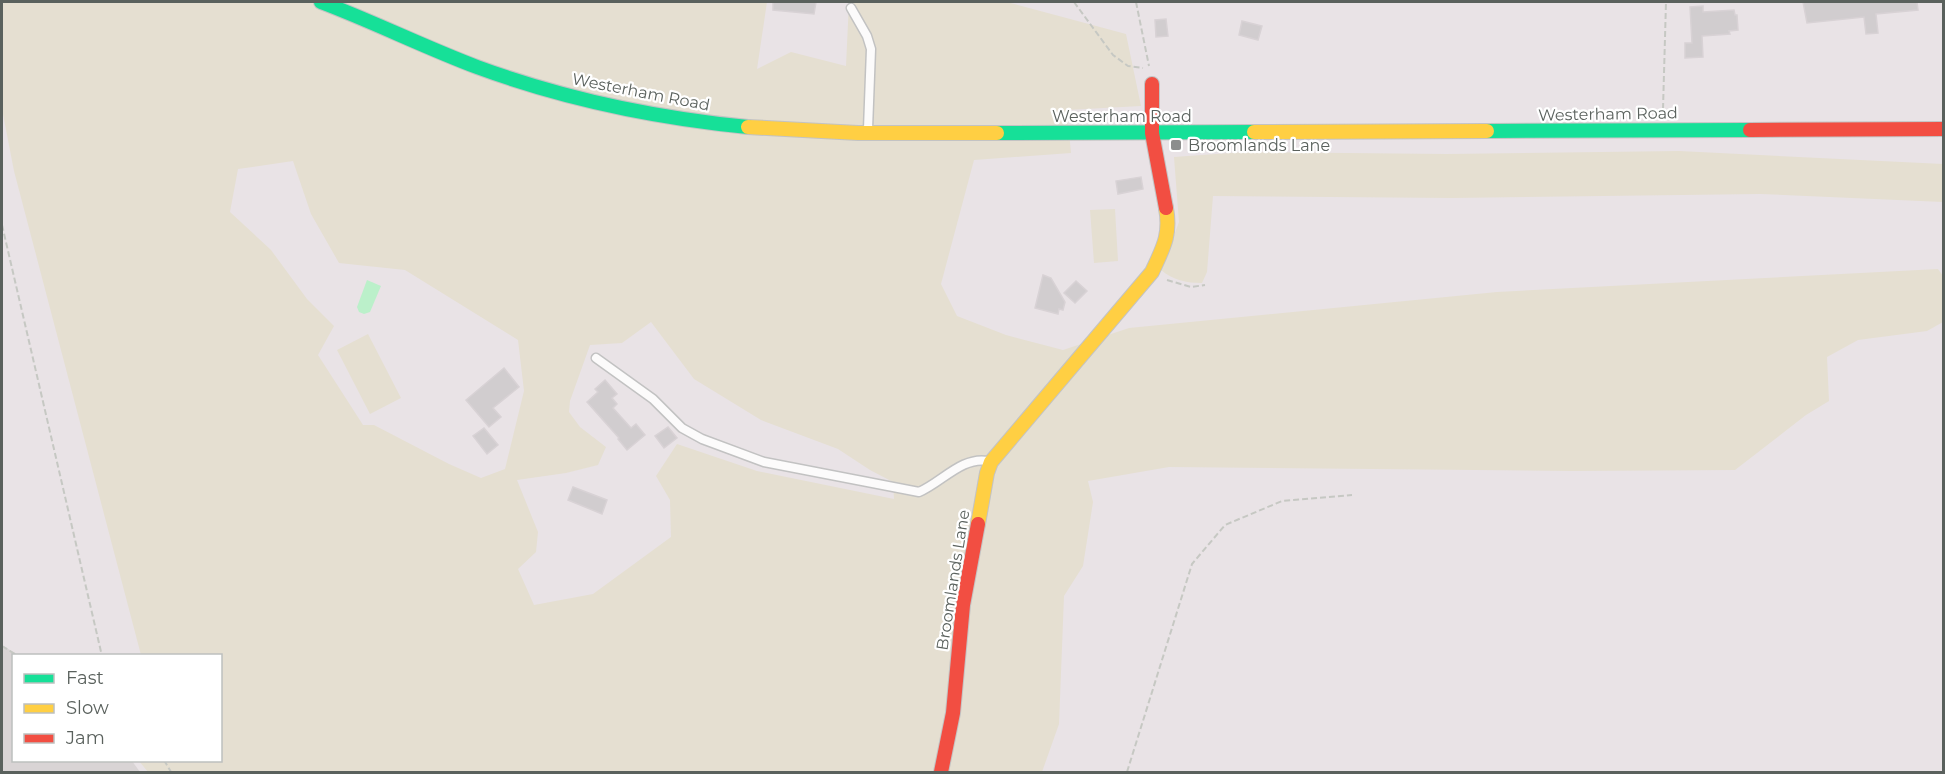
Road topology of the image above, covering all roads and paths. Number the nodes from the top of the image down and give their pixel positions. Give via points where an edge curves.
1 (321, 2) edge
2 (1074, 2) edge
3 (1136, 2) edge
4 (1666, 2) edge
5 (851, 8) dead end
6 (1152, 84) dead end
7 (1944, 129) edge
8 (1663, 130) junction
9 (867, 133) junction
10 (1152, 133) junction
11 (2, 225) edge
12 (1152, 272) junction
13 (1205, 285) dead end
14 (596, 358) dead end
15 (991, 462) junction
16 (1352, 495) dead end
17 (2, 646) edge
18 (15, 654) edge
19 (102, 654) edge
20 (941, 772) edge
21 (1127, 772) edge

1 - 9 main road, Westerham Road via 479,68 590,100 738,126
2 - 3 path via 1120,62 1149,68
4 - 8 path
5 - 9 lane via 871,49
6 - 10 main road, Broomlands Lane
7 - 8 main road, Westerham Road
8 - 10 main road, Westerham Road
9 - 10 main road, Westerham Road
10 - 12 main road, Broomlands Lane via 1169,223 1166,243
11 - 19 path
12 - 13 path via 1170,282
12 - 15 main road, Broomlands Lane
14 - 15 lane via 653,399 682,428 764,462 919,492 964,465
15 - 20 main road, Broomlands Lane via 963,605 953,713
16 - 21 path via 1282,501 1225,525 1192,564
17 - 18 path

